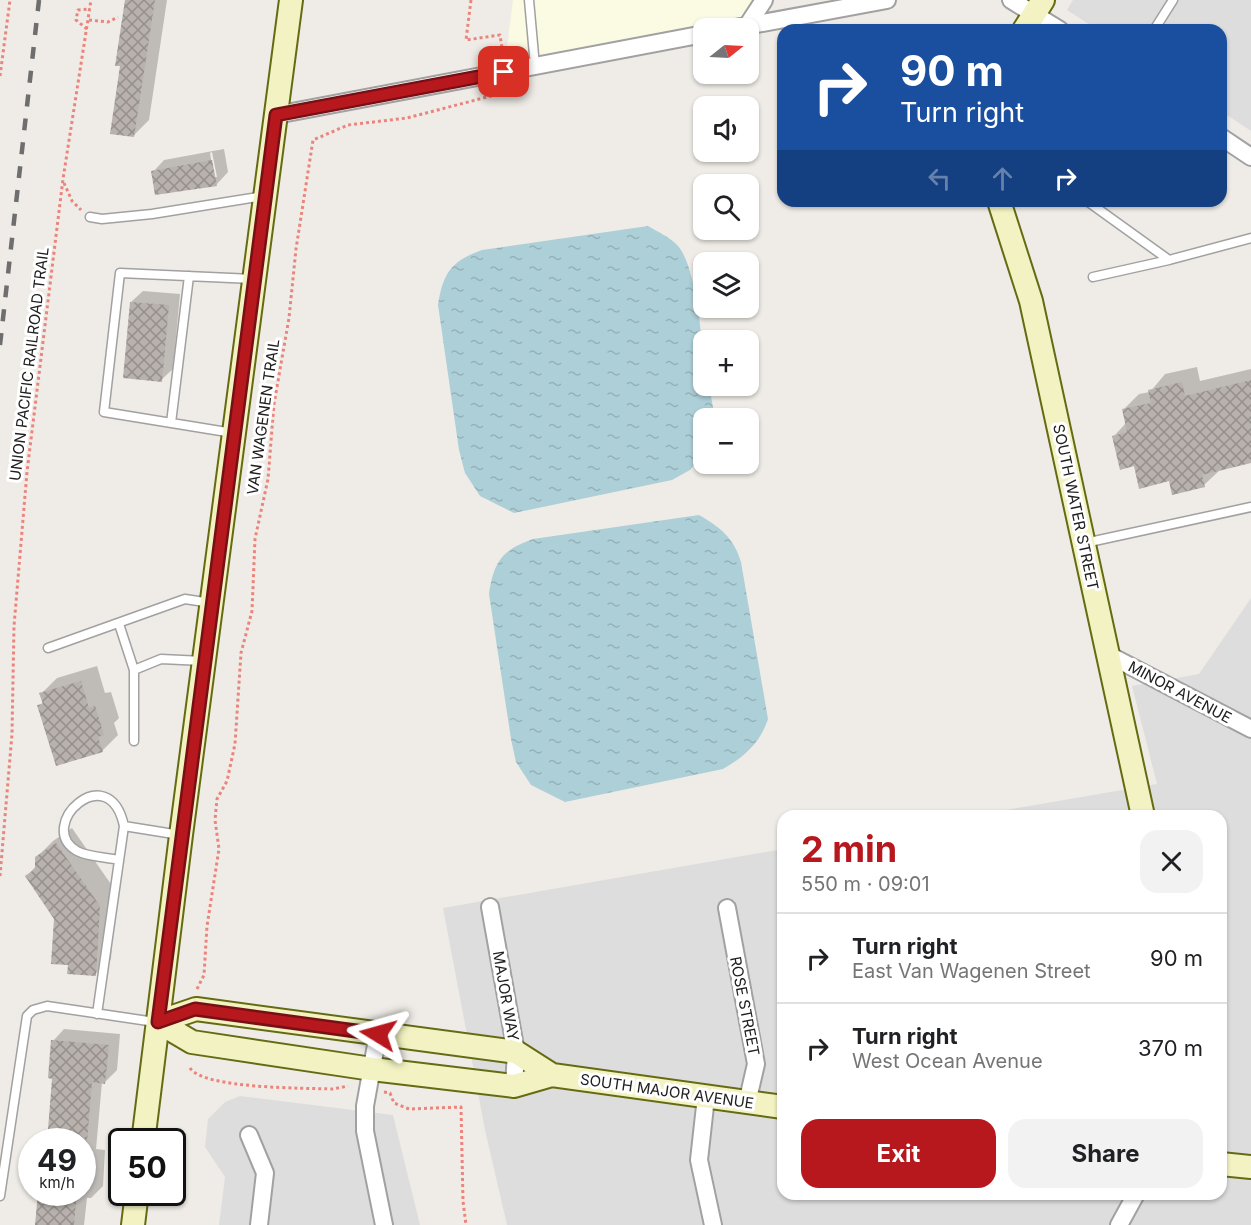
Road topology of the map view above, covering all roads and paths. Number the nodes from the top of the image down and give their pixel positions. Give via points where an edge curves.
1 (10, 0) edge
2 (91, 0) edge
3 (291, 0) edge
4 (471, 0) edge
5 (529, 0) edge
6 (764, 0) edge
7 (887, 0) edge
8 (1011, 0) edge
9 (1173, 0) edge
10 (90, 9) junction
11 (1034, 15) edge
12 (118, 17) dead end
13 (749, 18) edge
14 (89, 20) junction
15 (759, 24) edge
16 (1050, 24) edge
17 (1158, 24) edge
18 (87, 30) junction
19 (693, 36) edge
20 (535, 66) junction
21 (506, 72) junction
22 (0, 76) edge
23 (276, 115) junction
24 (1227, 141) edge
25 (1251, 157) edge
26 (63, 179) junction
27 (265, 196) junction
28 (1005, 207) edge
29 (1095, 207) edge
30 (90, 217) joint
31 (1251, 238) edge
32 (1169, 260) junction
33 (189, 276) junction
34 (1093, 277) dead end
35 (254, 279) junction
36 (171, 423) junction
37 (233, 433) junction
38 (1251, 507) edge
39 (1084, 543) junction
40 (211, 603) junction
41 (119, 624) junction
42 (48, 648) dead end
43 (1109, 654) junction
44 (204, 661) junction
45 (134, 670) junction
46 (1251, 729) edge
47 (135, 741) dead end
48 (1142, 810) edge
49 (124, 826) junction
50 (181, 835) junction
51 (119, 860) junction
52 (0, 876) edge
53 (490, 908) dead end
54 (727, 908) dead end
55 (197, 989) dead end
56 (97, 1014) junction
57 (158, 1022) junction
58 (378, 1034) junction
59 (516, 1052) junction
60 (372, 1069) junction
61 (552, 1075) junction
62 (514, 1086) junction
63 (706, 1097) junction
64 (747, 1103) junction
65 (777, 1106) edge
66 (145, 1128) edge
67 (249, 1135) dead end
68 (1227, 1165) edge
69 (1251, 1167) edge
70 (0, 1196) edge
71 (1133, 1200) edge
72 (135, 1206) edge
73 (133, 1225) edge
74 (259, 1225) edge
75 (384, 1225) edge
76 (714, 1225) edge
77 (1119, 1225) edge

1 - 22 path
2 - 10 path, UNION PACIFIC RAILROAD TRAIL
3 - 23 main road
4 - 21 path, VAN WAGENEN TRAIL via 466,40 500,35
5 - 20 lane
6 - 13 street
7 - 15 street
8 - 11 street
9 - 17 lane
10 - 14 path, UNION PACIFIC RAILROAD TRAIL
10 - 18 path via 78,10 76,20
11 - 16 street
12 - 14 path via 108,22
14 - 18 path, UNION PACIFIC RAILROAD TRAIL
18 - 26 path, UNION PACIFIC RAILROAD TRAIL
19 - 20 street
20 - 21 street
21 - 23 street
21 - 55 path, VAN WAGENEN TRAIL via 510,91 407,118 348,124 313,140 273,404 268,479 255,539 252,611 242,653 235,744 227,781 217,799 219,849 204,975
23 - 27 main road
24 - 25 street
26 - 30 path via 72,201
26 - 52 path, UNION PACIFIC RAILROAD TRAIL via 27,472 15,626 12,745
27 - 30 lane via 152,214
27 - 35 main road
28 - 39 main road, SOUTH WATER STREET via 1031,301
29 - 32 lane
31 - 32 lane
32 - 34 lane
33 - 35 lane
33 - 36 lane
33 - 36 lane via 120,273 104,412
35 - 37 main road
36 - 37 lane
37 - 40 main road
38 - 39 lane
39 - 43 main road, SOUTH WATER STREET
40 - 41 lane via 185,599
40 - 44 main road
41 - 42 lane
41 - 45 lane
43 - 46 street, MINOR AVENUE
43 - 48 main road, SOUTH WATER STREET
44 - 45 lane via 161,659
44 - 50 main road
45 - 47 lane
49 - 50 lane
49 - 51 lane
49 - 51 lane via 117,806 99,796 80,800 66,823 65,832 72,848
50 - 57 main road
51 - 56 lane
53 - 59 street, MAJOR WAY
54 - 64 street, ROSE STREET via 756,1064
56 - 57 lane
56 - 70 lane via 46,1006 27,1016
57 - 58 main road, SOUTH MAJOR AVENUE via 195,1009
57 - 60 main road, SOUTH MAJOR AVENUE via 192,1042
57 - 66 main road
58 - 59 main road, SOUTH MAJOR AVENUE
58 - 60 street
59 - 61 main road, SOUTH MAJOR AVENUE
59 - 62 street, MAJOR WAY
60 - 62 main road, SOUTH MAJOR AVENUE
60 - 75 street via 365,1131
61 - 62 main road, SOUTH MAJOR AVENUE
61 - 63 main road, SOUTH MAJOR AVENUE
63 - 64 main road, SOUTH MAJOR AVENUE
63 - 76 street via 699,1160
64 - 65 main road, SOUTH MAJOR AVENUE
67 - 74 street via 265,1173
68 - 69 main road
71 - 77 street
72 - 73 main road

